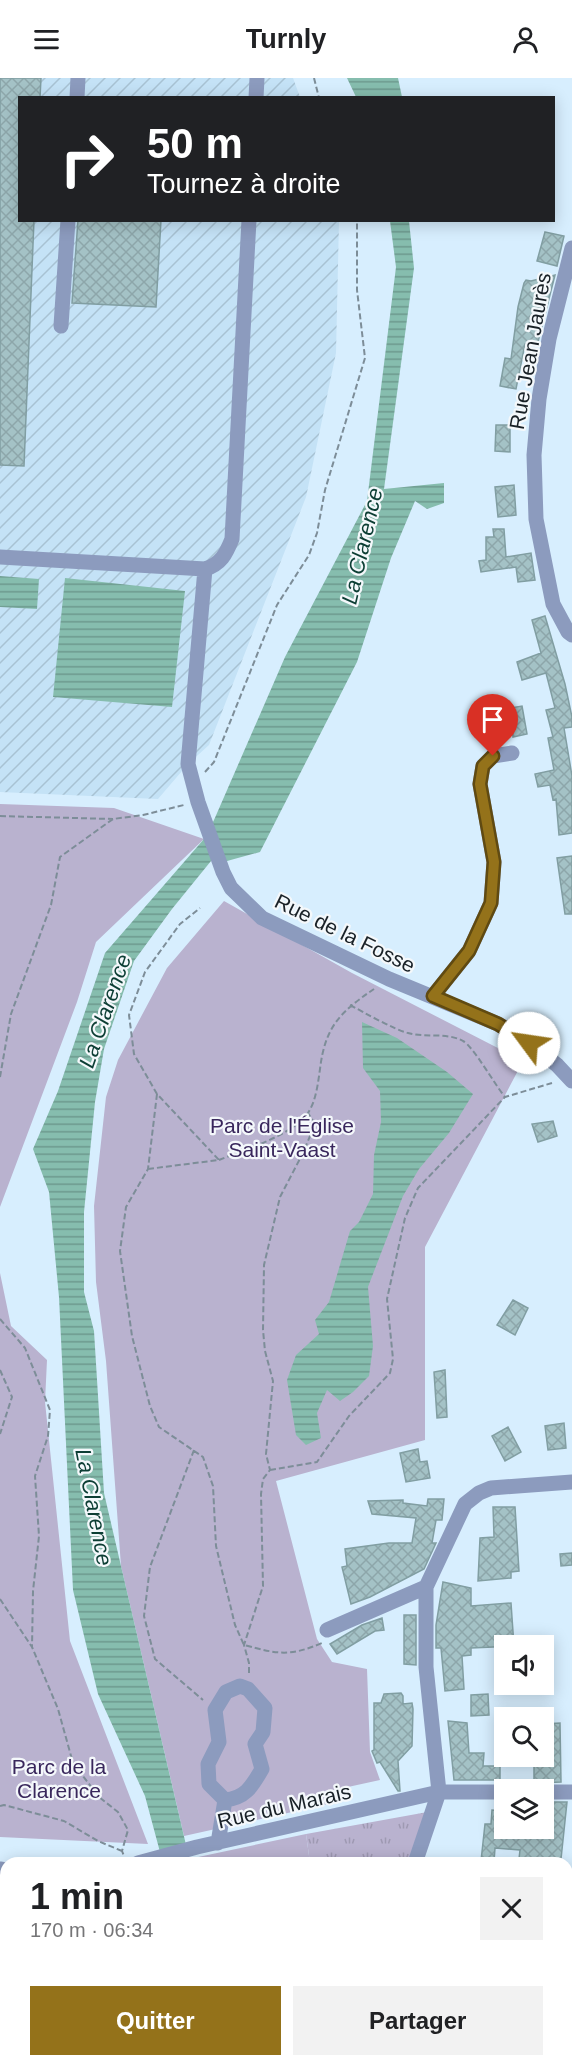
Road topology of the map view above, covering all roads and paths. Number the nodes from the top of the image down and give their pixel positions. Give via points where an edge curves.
1 (78, 78) edge
2 (257, 78) edge
3 (314, 78) edge
4 (77, 96) edge
5 (256, 96) edge
6 (318, 96) edge
7 (68, 222) edge
8 (249, 222) edge
9 (357, 222) edge
10 (572, 248) edge
11 (61, 326) dead end
12 (0, 557) edge
13 (205, 569) junction
14 (572, 635) edge
15 (512, 753) dead end
16 (194, 783) junction
17 (198, 802) junction
18 (0, 816) edge
19 (113, 819) junction
20 (200, 908) dead end
21 (389, 979) junction
22 (433, 996) junction
23 (350, 1005) junction
24 (0, 1077) edge
25 (572, 1081) edge
26 (555, 1082) dead end
27 (157, 1094) junction
28 (505, 1097) junction
29 (308, 1113) junction
30 (219, 1160) junction
31 (148, 1169) junction
32 (0, 1319) edge
33 (0, 1371) edge
34 (0, 1434) edge
35 (194, 1450) junction
36 (270, 1470) junction
37 (572, 1482) edge
38 (426, 1587) junction
39 (0, 1599) edge
40 (327, 1630) joint
41 (244, 1645) junction
42 (32, 1647) junction
43 (248, 1689) junction
44 (215, 1710) junction
45 (439, 1792) junction
46 (494, 1792) edge
47 (554, 1792) edge
48 (572, 1792) edge
49 (225, 1800) junction
50 (0, 1806) edge
51 (218, 1843) junction
52 (122, 1851) junction
53 (125, 1857) edge
54 (161, 1857) edge
55 (417, 1857) edge

1 - 4 street
2 - 5 street
3 - 6 path
7 - 11 street
8 - 13 street via 232,539 225,555 215,566
9 - 16 path via 357,290 365,358 325,490 317,533 309,555 277,605 214,762
10 - 14 street, Rue Jean Jaurès via 549,339 534,456 536,519 554,604
12 - 13 street
13 - 16 street, Rue de la Fosse via 188,764
15 - 22 street via 493,756 483,766 480,784 494,862 491,903 469,951
16 - 17 street, Rue de la Fosse
17 - 19 path
17 - 21 street, Rue de la Fosse via 231,888 262,918
18 - 19 path
19 - 24 path via 60,857 51,905 11,1014
20 - 27 path via 180,924 145,972 129,1015 134,1054
21 - 22 street, Rue de la Fosse
21 - 23 path
22 - 25 street, Rue de la Fosse via 498,1024 529,1043
23 - 28 path via 408,1033 464,1041
23 - 29 path via 331,1028 322,1055 318,1088
26 - 28 path
27 - 30 path
27 - 31 path
28 - 36 path via 418,1188 405,1218 387,1299 393,1359 390,1373 349,1416 317,1462
29 - 30 path via 288,1132
29 - 36 path via 315,1124 280,1197 264,1264 263,1330 273,1381 266,1454
30 - 31 path
31 - 35 path via 126,1207 120,1251 132,1336 159,1427
32 - 42 path via 25,1348 50,1410 48,1436 35,1476 39,1536
33 - 34 path via 12,1397
35 - 41 path via 203,1457 213,1486 216,1546 235,1625
35 - 44 path via 150,1567 144,1616 154,1659
36 - 41 path via 263,1479 261,1494 263,1586
37 - 38 street via 491,1488 479,1493 465,1504
38 - 40 street
38 - 45 street via 426,1667
39 - 42 path
40 - 41 path via 328,1640 300,1653 273,1653
41 - 43 path via 249,1663
42 - 52 path via 58,1709 72,1763 99,1797 118,1812 128,1830
43 - 44 street via 240,1686 226,1692
43 - 49 street via 265,1708 262,1732 255,1744 262,1769 251,1788 237,1799
44 - 49 street via 219,1742 208,1764 209,1784
45 - 46 street, Rue du Marais
45 - 51 street, Rue du Marais
45 - 55 street
47 - 48 street
49 - 51 street
50 - 52 path via 64,1821
51 - 54 street, Rue du Marais
52 - 53 path

